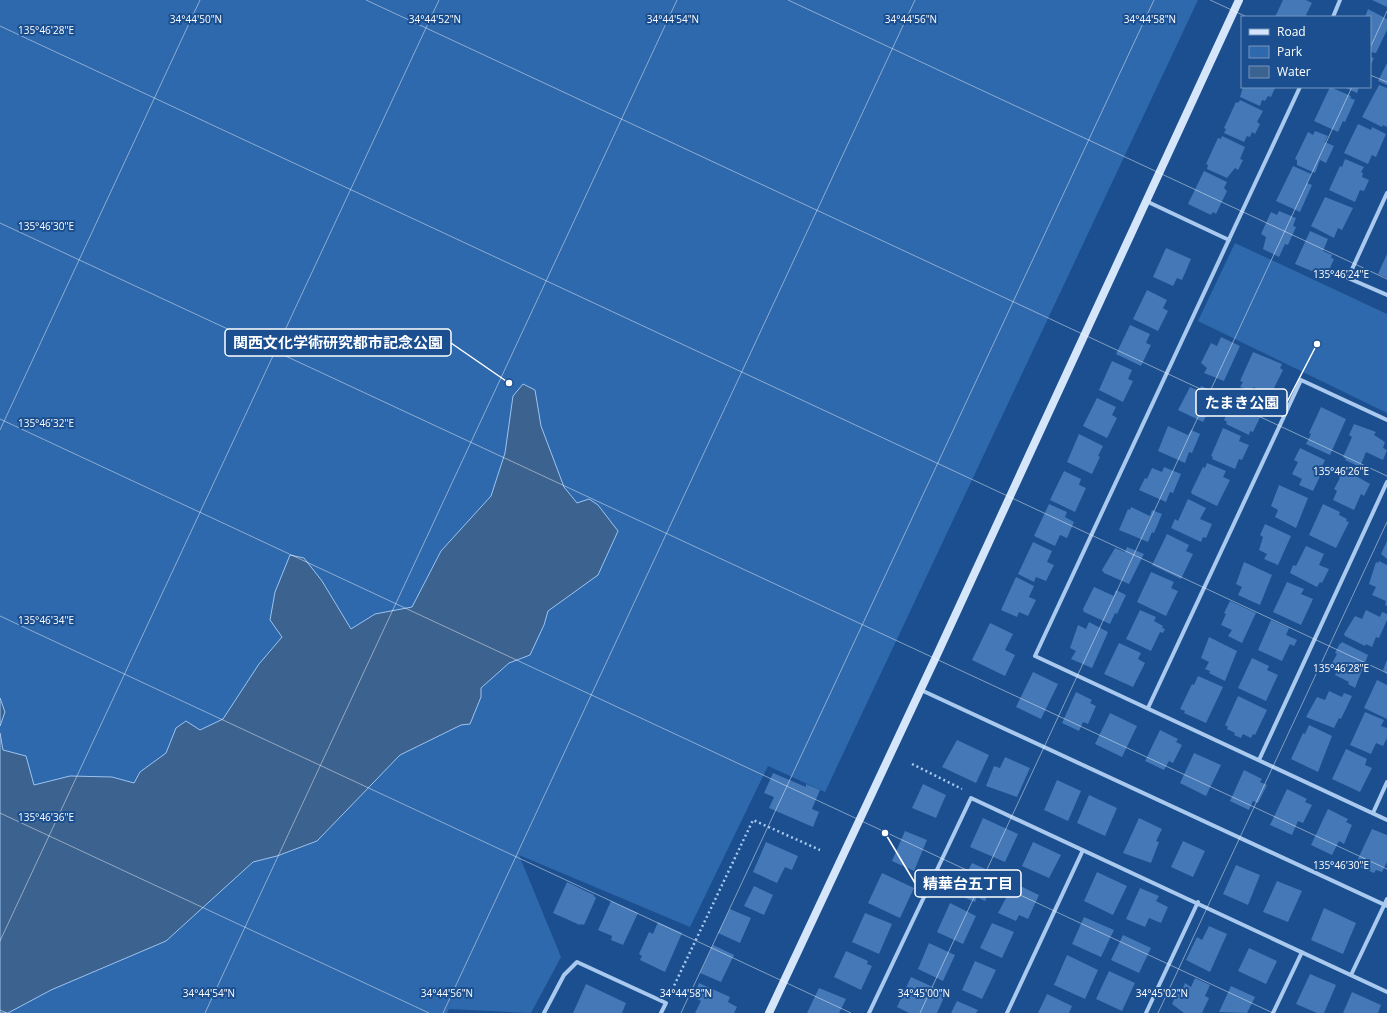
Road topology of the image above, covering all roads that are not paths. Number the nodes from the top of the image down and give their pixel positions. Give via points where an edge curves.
1 (1239, 0) edge
2 (1340, 0) edge
3 (1332, 16) edge
4 (1300, 88) edge
5 (1387, 193) edge
6 (1146, 201) junction
7 (1229, 240) junction
8 (1387, 295) edge
9 (1387, 420) edge
10 (1387, 482) edge
11 (921, 690) junction
12 (1148, 708) junction
13 (1259, 760) junction
14 (1387, 782) edge
15 (1373, 813) junction
16 (1387, 820) edge
17 (1083, 850) junction
18 (1387, 899) edge
19 (1198, 902) junction
20 (1386, 905) edge
21 (1302, 952) junction
22 (1351, 975) junction
23 (1387, 992) edge
24 (544, 1013) edge
25 (661, 1013) edge
26 (769, 1013) edge
27 (869, 1013) edge
28 (1007, 1013) edge
29 (1146, 1013) edge
30 (1273, 1013) edge

1 - 6 street
2 - 3 street
4 - 7 street
5 - 8 street via 1348,278
6 - 7 street
6 - 11 street
7 - 12 street via 1035,656
9 - 12 street via 1301,380
10 - 13 street
11 - 20 street
11 - 26 street
12 - 13 street
13 - 15 street
14 - 15 street
15 - 16 street
17 - 19 street
17 - 27 street via 971,798
17 - 28 street
18 - 20 street
19 - 21 street
19 - 29 street
20 - 22 street
21 - 22 street
21 - 30 street
22 - 23 street
24 - 25 street via 564,975 577,962 666,1003

